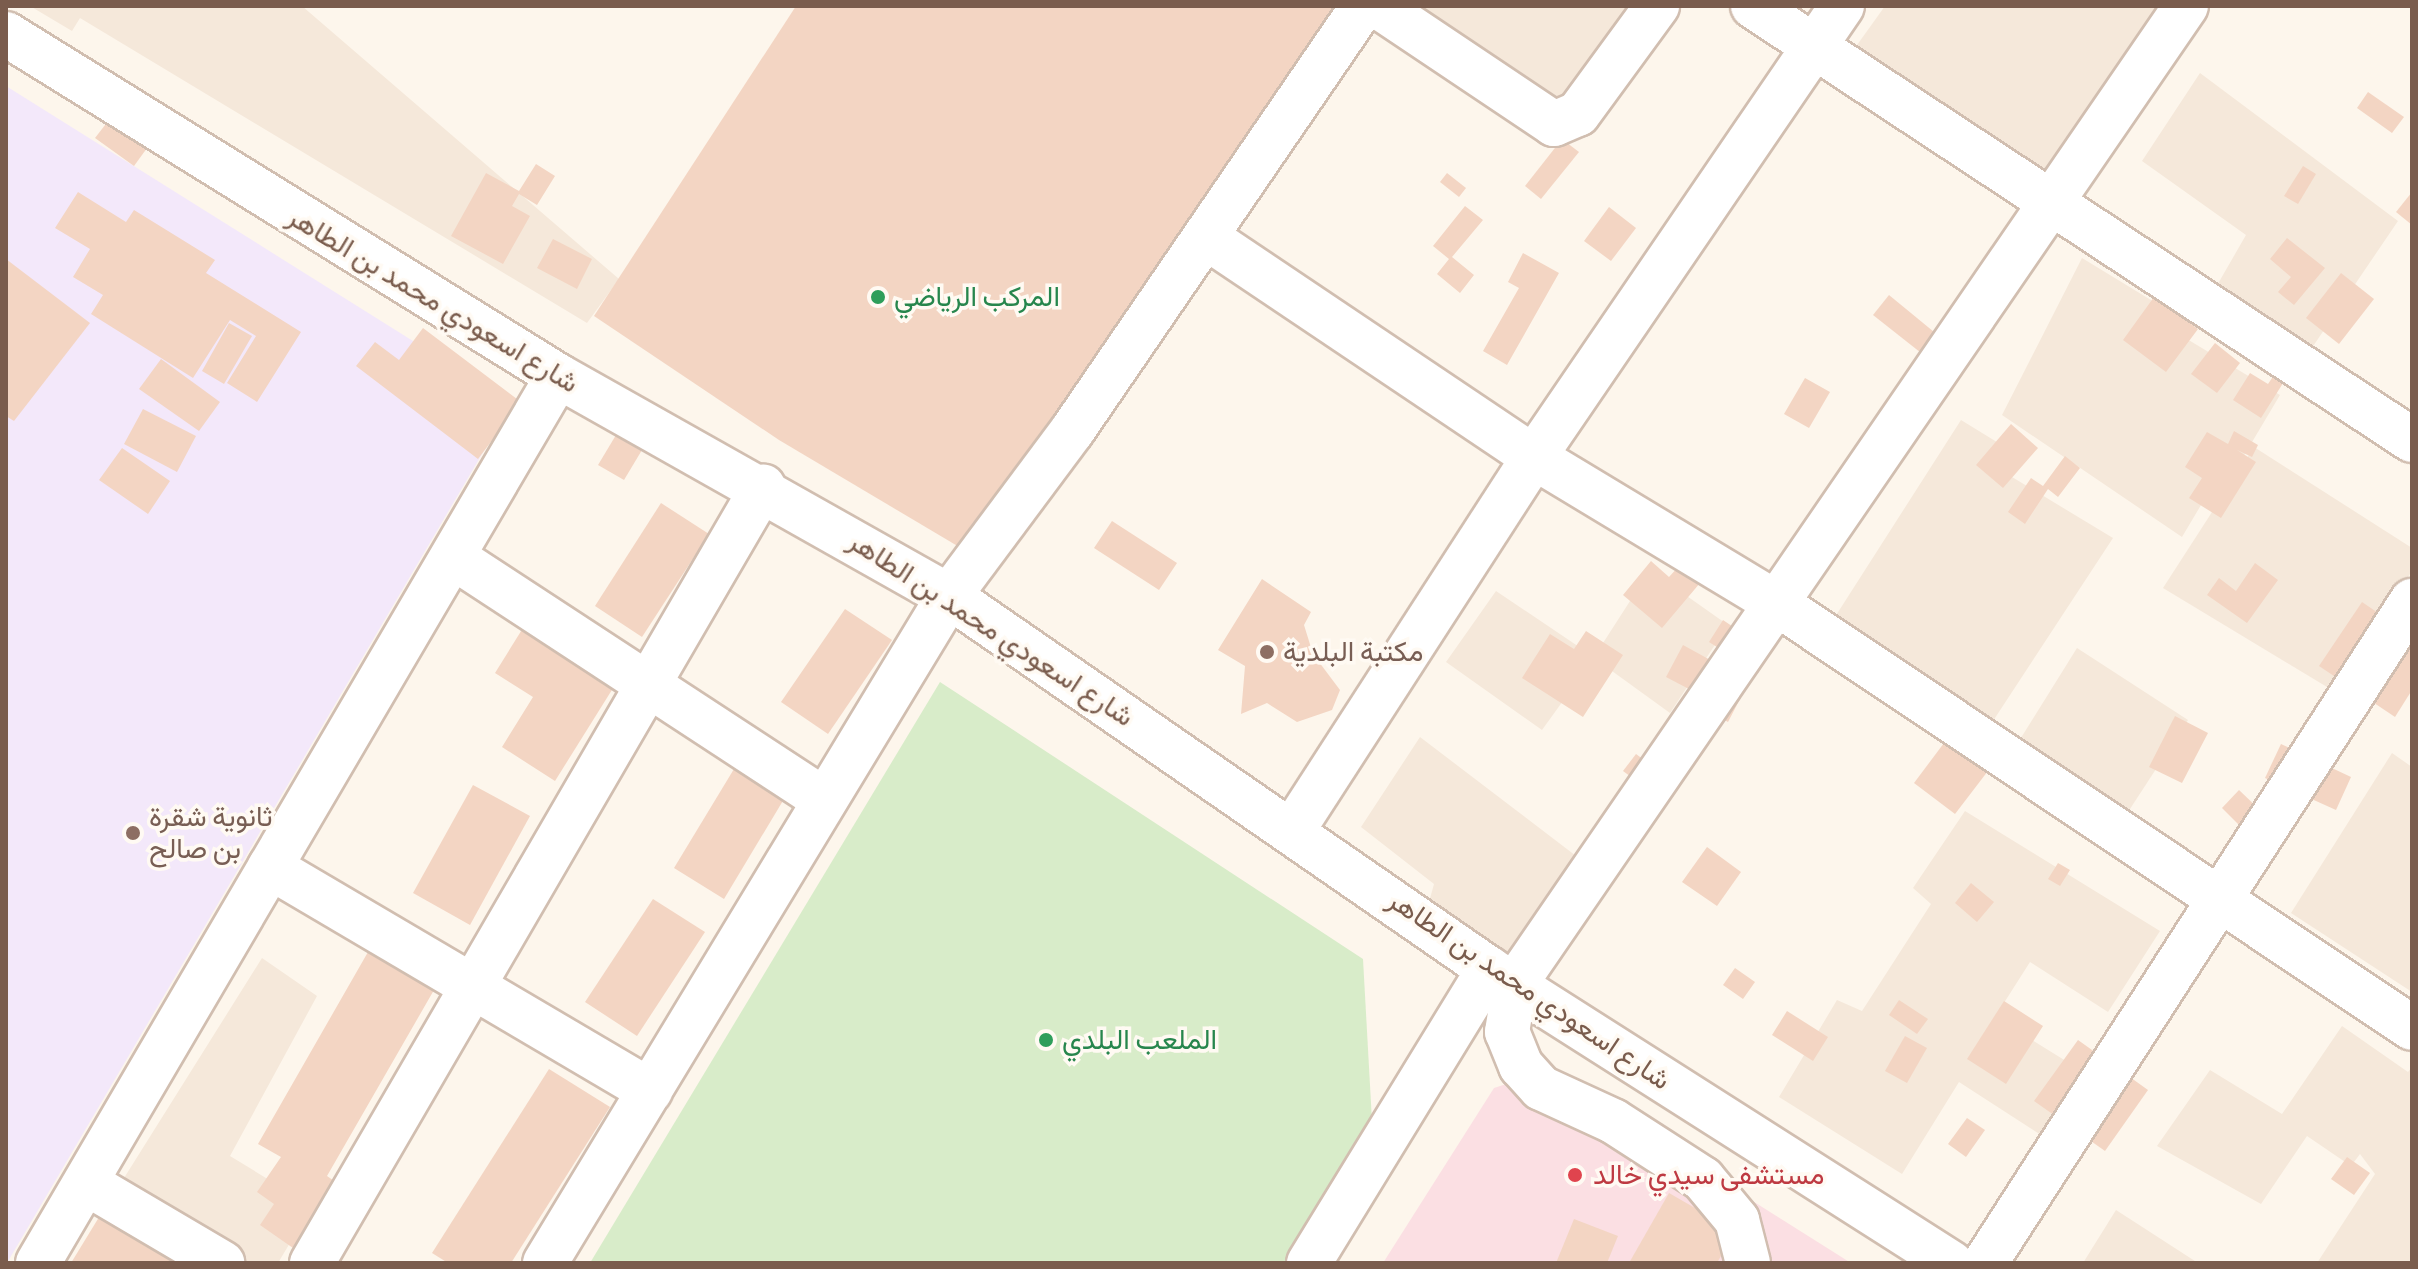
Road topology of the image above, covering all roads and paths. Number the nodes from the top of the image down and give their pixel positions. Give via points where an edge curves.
1 (1363, 6) edge
2 (1378, 6) edge
3 (1657, 6) edge
4 (1753, 6) edge
5 (1842, 6) edge
6 (2186, 6) edge
7 (6, 34) edge
8 (1813, 48) junction
9 (2052, 202) junction
10 (1206, 237) junction
11 (558, 376) junction
12 (2412, 440) edge
13 (1534, 457) junction
14 (763, 487) junction
15 (453, 557) junction
16 (949, 596) junction
17 (2412, 601) edge
18 (1779, 605) junction
19 (653, 688) junction
20 (825, 800) junction
21 (1294, 828) junction
22 (270, 867) junction
23 (2220, 899) junction
24 (1502, 977) junction
25 (474, 987) junction
26 (2412, 1028) edge
27 (650, 1091) junction
28 (88, 1184) junction
29 (38, 1263) edge
30 (222, 1263) edge
31 (312, 1263) edge
32 (545, 1263) edge
33 (1309, 1263) edge
34 (1748, 1263) edge
35 (1951, 1263) edge
36 (1985, 1263) edge

1 - 10 street
2 - 3 street via 1554,124 1578,114
4 - 8 street
5 - 8 street
6 - 9 street
7 - 11 street, شارع اسعودي محمد بن الطاهر
8 - 9 street
8 - 13 street
9 - 12 street
9 - 18 street
10 - 13 street
10 - 16 street
11 - 14 street, شارع اسعودي محمد بن الطاهر
11 - 15 street
13 - 18 street
13 - 21 street
14 - 16 street, شارع اسعودي محمد بن الطاهر
14 - 19 street
15 - 19 street
15 - 22 street
16 - 20 street
16 - 21 street, شارع اسعودي محمد بن الطاهر
17 - 23 street
18 - 23 street
18 - 24 street
19 - 20 street
19 - 25 street
20 - 27 street
21 - 24 street, شارع اسعودي محمد بن الطاهر
22 - 25 street
22 - 28 street
23 - 26 street
23 - 36 street
24 - 33 street
24 - 34 street via 1507,1032 1521,1066 1541,1088 1613,1121 1703,1179 1737,1220
24 - 35 street, شارع اسعودي محمد بن الطاهر
25 - 27 street
25 - 31 street
27 - 32 street
28 - 29 street
28 - 30 street

